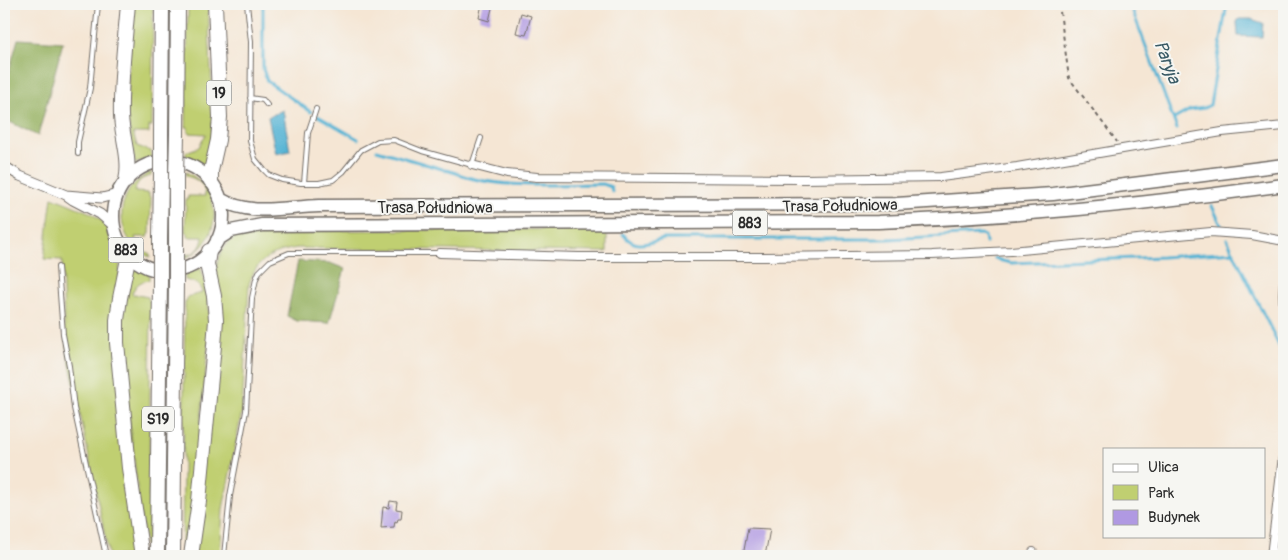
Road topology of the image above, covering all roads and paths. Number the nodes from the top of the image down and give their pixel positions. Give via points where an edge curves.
1 (98, 4) edge
2 (128, 4) edge
3 (162, 4) edge
4 (178, 4) edge
5 (215, 4) edge
6 (247, 4) edge
7 (1059, 4) edge
8 (250, 98) junction
9 (267, 105) dead end
10 (316, 109) dead end
11 (1284, 126) edge
12 (481, 138) dead end
13 (1119, 150) junction
14 (78, 154) dead end
15 (472, 165) junction
16 (1284, 165) edge
17 (4, 166) edge
18 (126, 181) junction
19 (211, 181) junction
20 (304, 183) junction
21 (1284, 185) edge
22 (66, 194) junction
23 (118, 194) junction
24 (220, 199) junction
25 (114, 226) junction
26 (1284, 241) edge
27 (213, 245) junction
28 (440, 253) joint
29 (129, 254) junction
30 (58, 267) dead end
31 (1284, 282) edge
32 (1284, 313) edge
33 (1284, 448) edge
34 (106, 556) edge
35 (142, 556) edge
36 (157, 556) edge
37 (173, 556) edge
38 (191, 556) edge
39 (224, 556) edge
40 (1271, 556) edge

1 - 14 lane via 90,88
2 - 18 highway via 121,115 128,159
3 - 36 highway, S19, bridge
4 - 37 highway, S19, bridge
5 - 19 highway, 19 via 220,117
6 - 8 lane via 251,42
7 - 13 path via 1069,78 1116,139
8 - 9 lane via 263,100
8 - 20 lane via 250,141 255,159 270,175
10 - 20 lane via 308,133
11 - 13 street via 1222,132
12 - 15 lane
13 - 15 street via 931,177 804,180 537,177
15 - 20 lane via 422,152 394,140 378,141 361,150 332,180 319,184
16 - 24 highway, Trasa Południowa / 883 via 1053,194 896,204 328,206 258,210 244,209
17 - 22 street via 20,176
18 - 19 highway, 883 via 147,165 172,161 202,172
18 - 23 highway, 883
19 - 24 highway, 883
21 - 27 highway, Trasa Południowa / 883 via 1069,211 978,218 868,222 262,224 239,228
22 - 23 street via 102,198
22 - 25 street
23 - 25 highway, 883
24 - 27 highway, 883 via 222,220
25 - 29 highway, 883
26 - 28 street via 1211,232 932,255 588,257
27 - 29 highway, 883 via 187,267 166,270 146,266
27 - 38 highway via 207,264 216,320 200,501
28 - 39 lane via 289,253 270,261 259,272 252,298 246,411 230,496
29 - 35 highway via 119,305 117,342 129,468
30 - 34 lane via 63,334 74,408
31 - 32 street
33 - 40 street

